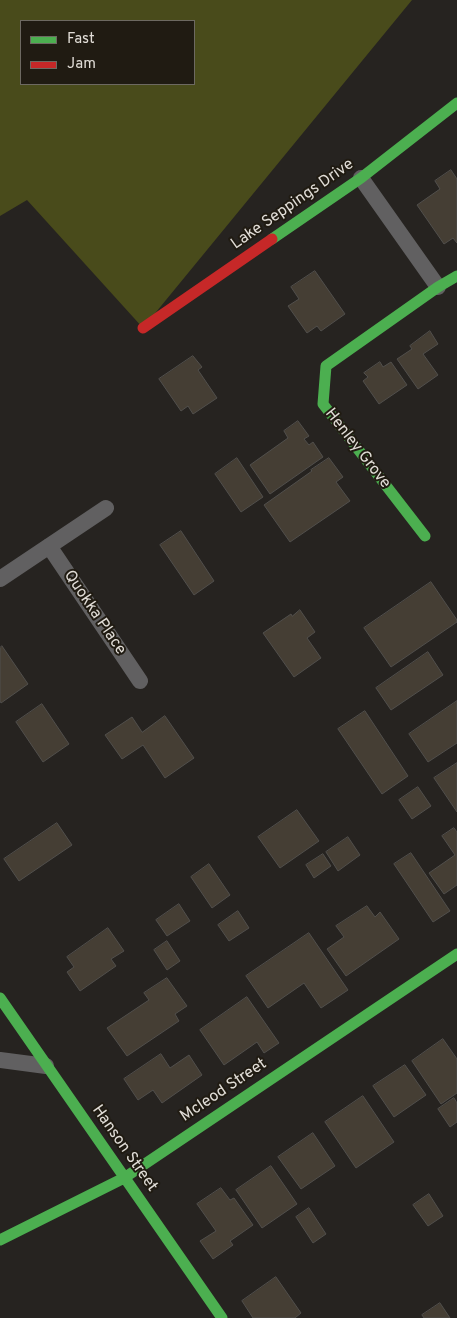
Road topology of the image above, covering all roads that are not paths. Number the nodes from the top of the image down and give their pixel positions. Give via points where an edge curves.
1 (457, 103) edge
2 (361, 178) junction
3 (457, 276) edge
4 (438, 287) junction
5 (144, 328) dead end
6 (106, 508) dead end
7 (425, 536) dead end
8 (49, 546) junction
9 (0, 579) edge
10 (140, 681) dead end
11 (457, 954) edge
12 (0, 998) edge
13 (0, 1060) edge
14 (46, 1066) junction
15 (124, 1178) junction
16 (0, 1240) edge
17 (222, 1318) edge

1 - 2 street, Lake Seppings Drive
2 - 4 street
2 - 5 street, Lake Seppings Drive
3 - 4 street, Henley Grove
4 - 7 street, Henley Grove via 326,366 323,404
6 - 8 street
8 - 9 street
8 - 10 street, Quokka Place
11 - 15 street, Mcleod Street
12 - 14 street, Hanson Street
13 - 14 street
14 - 15 street, Hanson Street
15 - 16 street, Mcleod Street
15 - 17 street, Hanson Street

